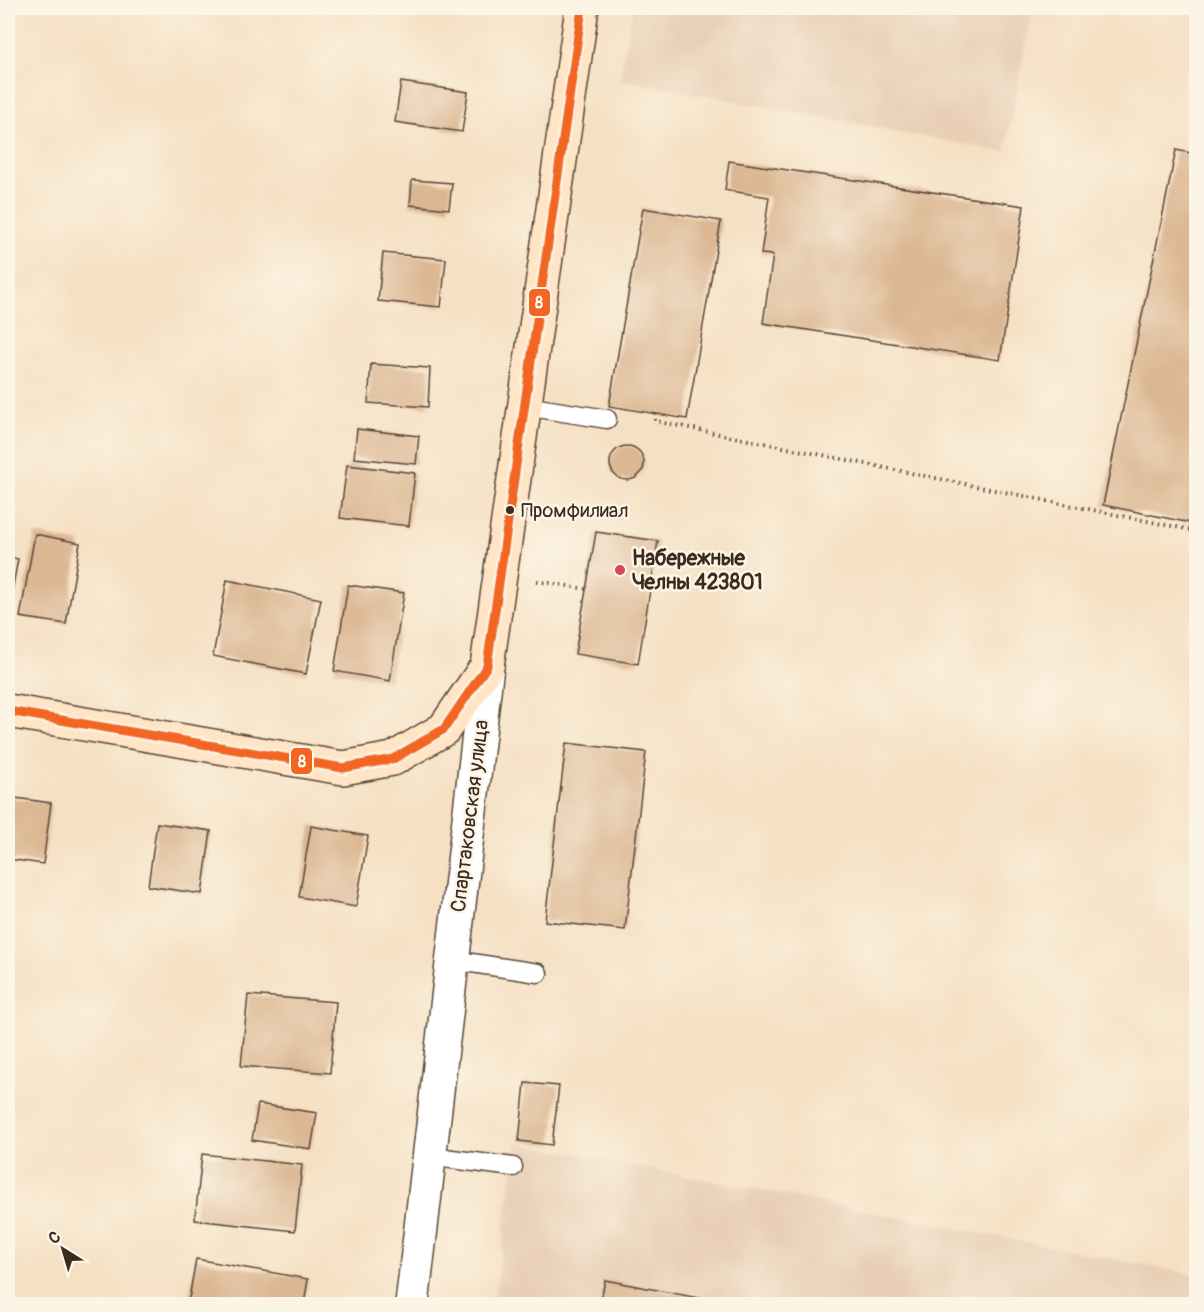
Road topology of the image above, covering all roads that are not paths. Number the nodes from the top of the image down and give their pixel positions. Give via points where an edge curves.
1 (582, 8) edge
2 (525, 406) junction
3 (607, 419) dead end
4 (487, 666) junction
5 (8, 711) edge
6 (452, 960) junction
7 (538, 973) dead end
8 (429, 1156) junction
9 (513, 1167) dead end
10 (412, 1305) edge

1 - 2 street, Спартаковская улица
2 - 3 lane
2 - 4 street, Спартаковская улица
4 - 5 street via 444,729 393,759 343,768
4 - 6 street, Спартаковская улица
6 - 7 lane
6 - 8 street, Спартаковская улица
8 - 9 lane
8 - 10 street, Спартаковская улица

